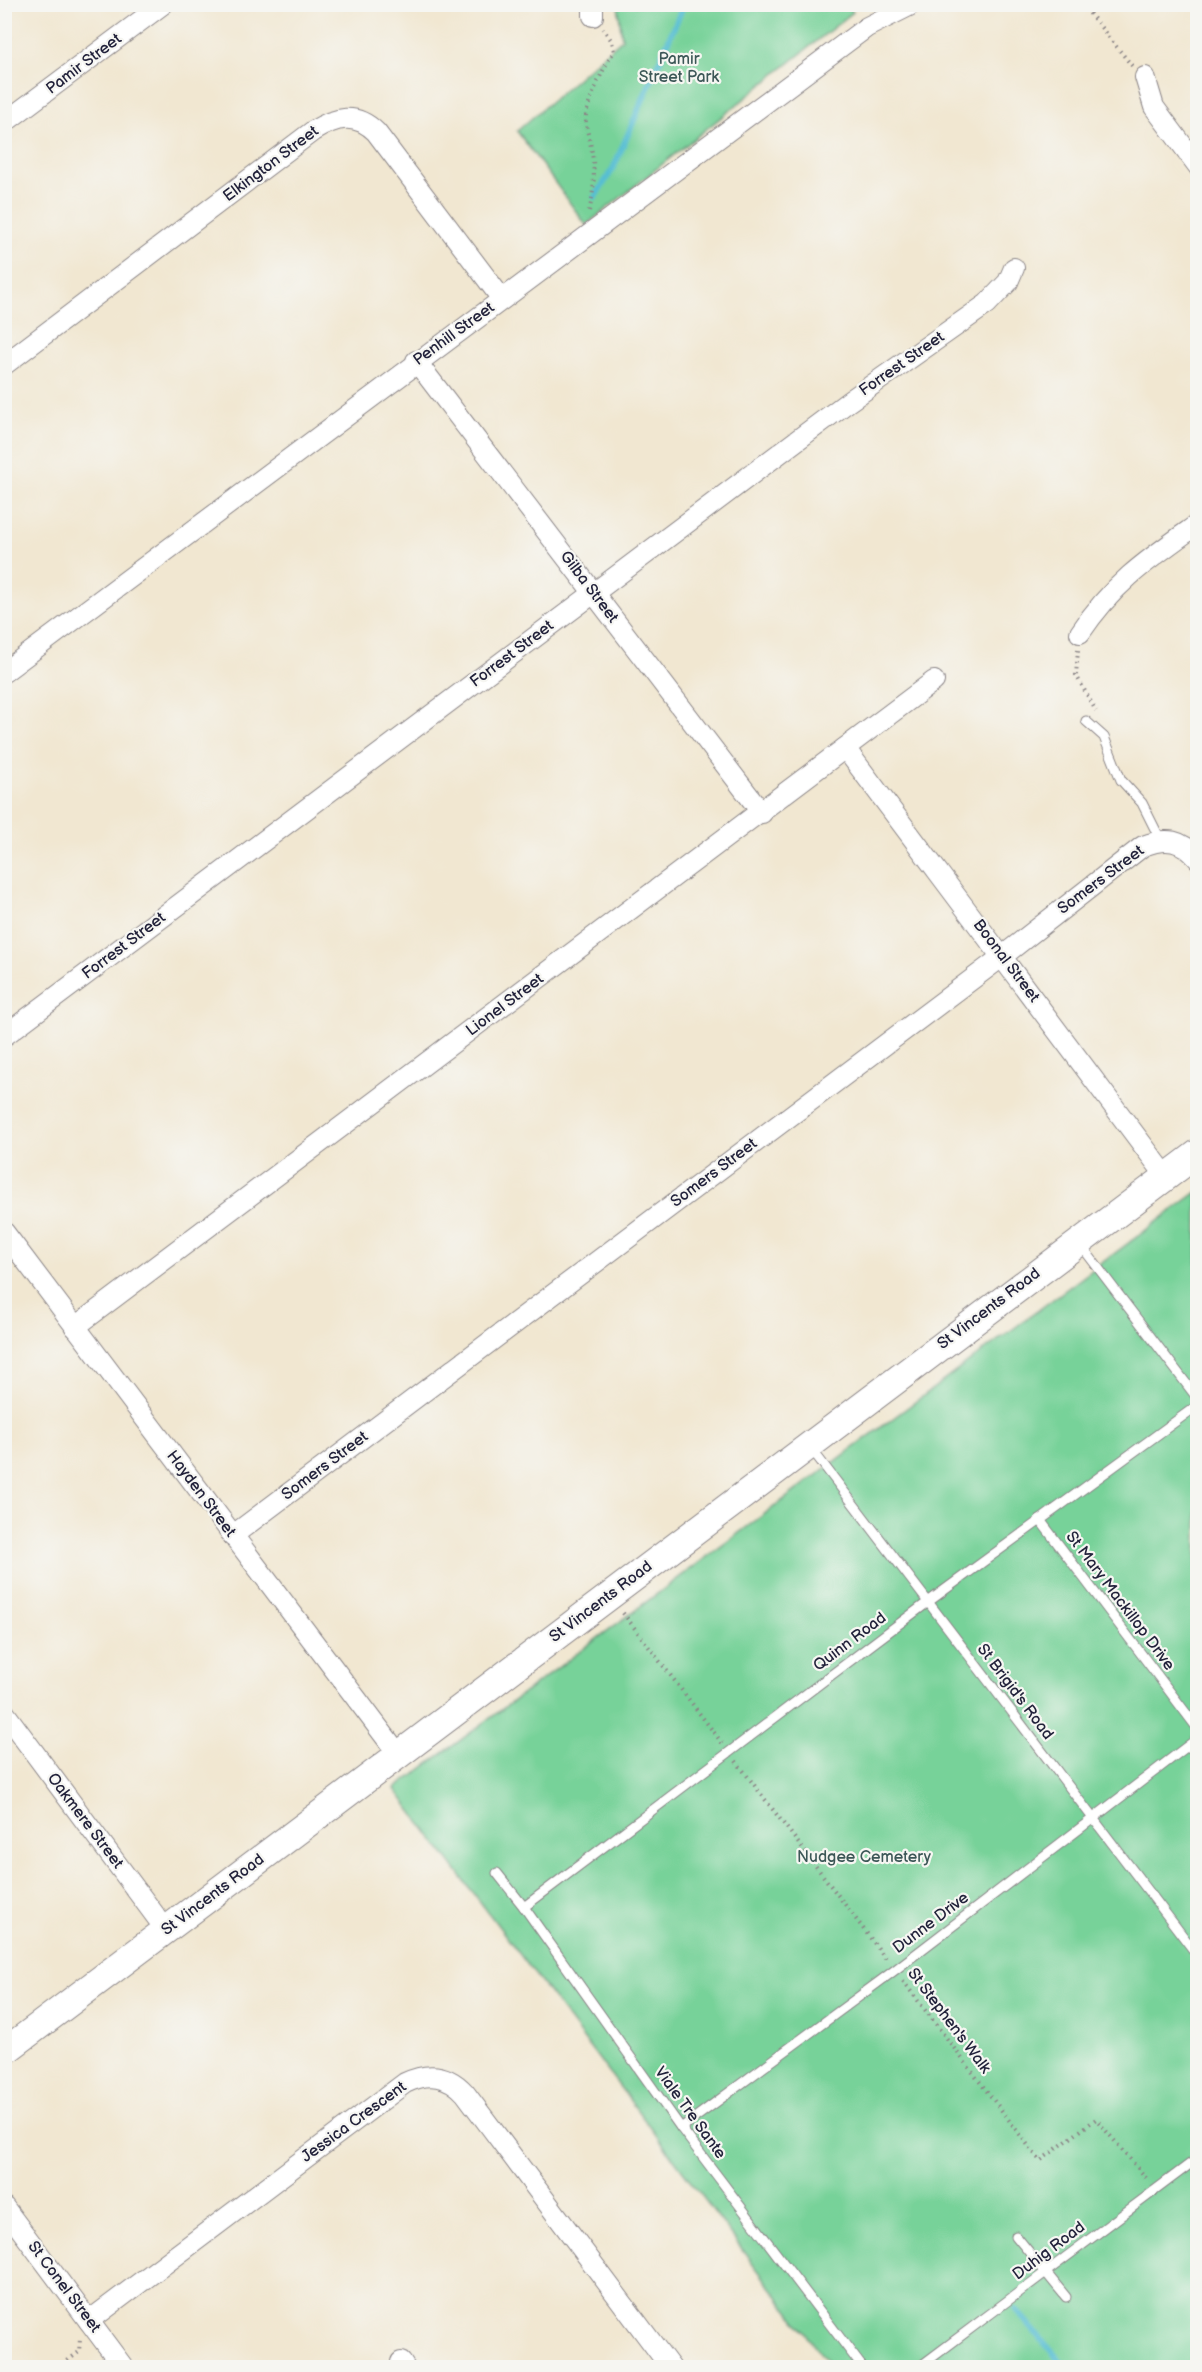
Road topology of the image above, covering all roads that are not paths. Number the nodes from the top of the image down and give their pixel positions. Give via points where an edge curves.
1 (163, 4) edge
2 (909, 6) edge
3 (1145, 77) road end
4 (4, 123) edge
5 (1197, 166) edge
6 (1014, 268) dead end
7 (502, 299) junction
8 (416, 361) junction
9 (4, 365) edge
10 (1197, 524) edge
11 (593, 593) junction
12 (1080, 633) road end
13 (4, 672) edge
14 (934, 681) dead end
15 (1086, 721) dead end
16 (844, 748) junction
17 (762, 813) junction
18 (1160, 839) junction
19 (1197, 859) edge
20 (1002, 956) junction
21 (4, 1036) edge
22 (1197, 1153) edge
23 (1166, 1176) junction
24 (4, 1232) edge
25 (1078, 1242) junction
26 (75, 1327) junction
27 (1197, 1399) edge
28 (1197, 1404) edge
29 (809, 1445) junction
30 (1040, 1520) junction
31 (232, 1536) junction
32 (928, 1602) junction
33 (4, 1712) edge
34 (1197, 1729) edge
35 (1197, 1738) edge
36 (399, 1755) junction
37 (1092, 1818) junction
38 (497, 1873) dead end
39 (524, 1907) junction
40 (166, 1930) junction
41 (1197, 1956) edge
42 (4, 2052) edge
43 (681, 2128) junction
44 (1197, 2158) edge
45 (4, 2207) edge
46 (1016, 2236) dead end
47 (1046, 2272) junction
48 (1066, 2297) dead end
49 (92, 2324) junction
50 (124, 2367) edge
51 (671, 2367) edge
52 (863, 2367) edge
53 (918, 2367) edge

1 - 4 street, Pamir Street
2 - 7 street, Penhill Street via 867,27
3 - 5 street via 1154,107
6 - 11 street, Forrest Street via 1004,287 987,304 848,402
7 - 8 street, Penhill Street
7 - 9 street, Elkington Street via 376,132 368,124 347,117 313,130
8 - 11 street, Gilba Street
8 - 13 street, Penhill Street
10 - 12 street via 1122,581 1097,607
11 - 17 street, Gilba Street
11 - 21 street, Forrest Street
14 - 16 street, Lionel Street
15 - 18 lane via 1104,737 1121,780 1142,803
16 - 17 street, Lionel Street
16 - 20 street, Boonal Street
17 - 26 street, Lionel Street
18 - 19 street, Somers Street via 1179,842
18 - 20 street, Somers Street via 1143,846
20 - 23 street, Boonal Street
20 - 31 street, Somers Street
22 - 23 main road, St Vincents Road
23 - 25 main road, St Vincents Road
24 - 26 street, Hayden Street
25 - 27 lane
25 - 29 main road, St Vincents Road
26 - 31 street, Hayden Street
28 - 30 lane, Quinn Road
29 - 32 lane, St Brigid's Road
29 - 36 main road, St Vincents Road
30 - 32 lane, Quinn Road
30 - 34 lane, St Mary Mackillop Drive
31 - 36 street, Hayden Street
32 - 37 lane, St Brigid's Road
32 - 39 lane, Quinn Road
33 - 40 street, Oakmere Street
35 - 37 lane, Dunne Drive
36 - 40 main road, St Vincents Road
37 - 41 lane, St Brigid's Road
37 - 43 lane, Dunne Drive
38 - 39 lane, Viale Tre Sante
39 - 43 lane, Viale Tre Sante
40 - 42 main road, St Vincents Road
43 - 52 lane, Viale Tre Sante
44 - 47 lane, Duhig Road
45 - 49 street, St Conel Street
46 - 47 lane
47 - 48 lane
47 - 53 lane, Duhig Road
49 - 50 street, St Conel Street
49 - 51 street, Jessica Crescent via 405,2083 435,2076 452,2080 465,2093

